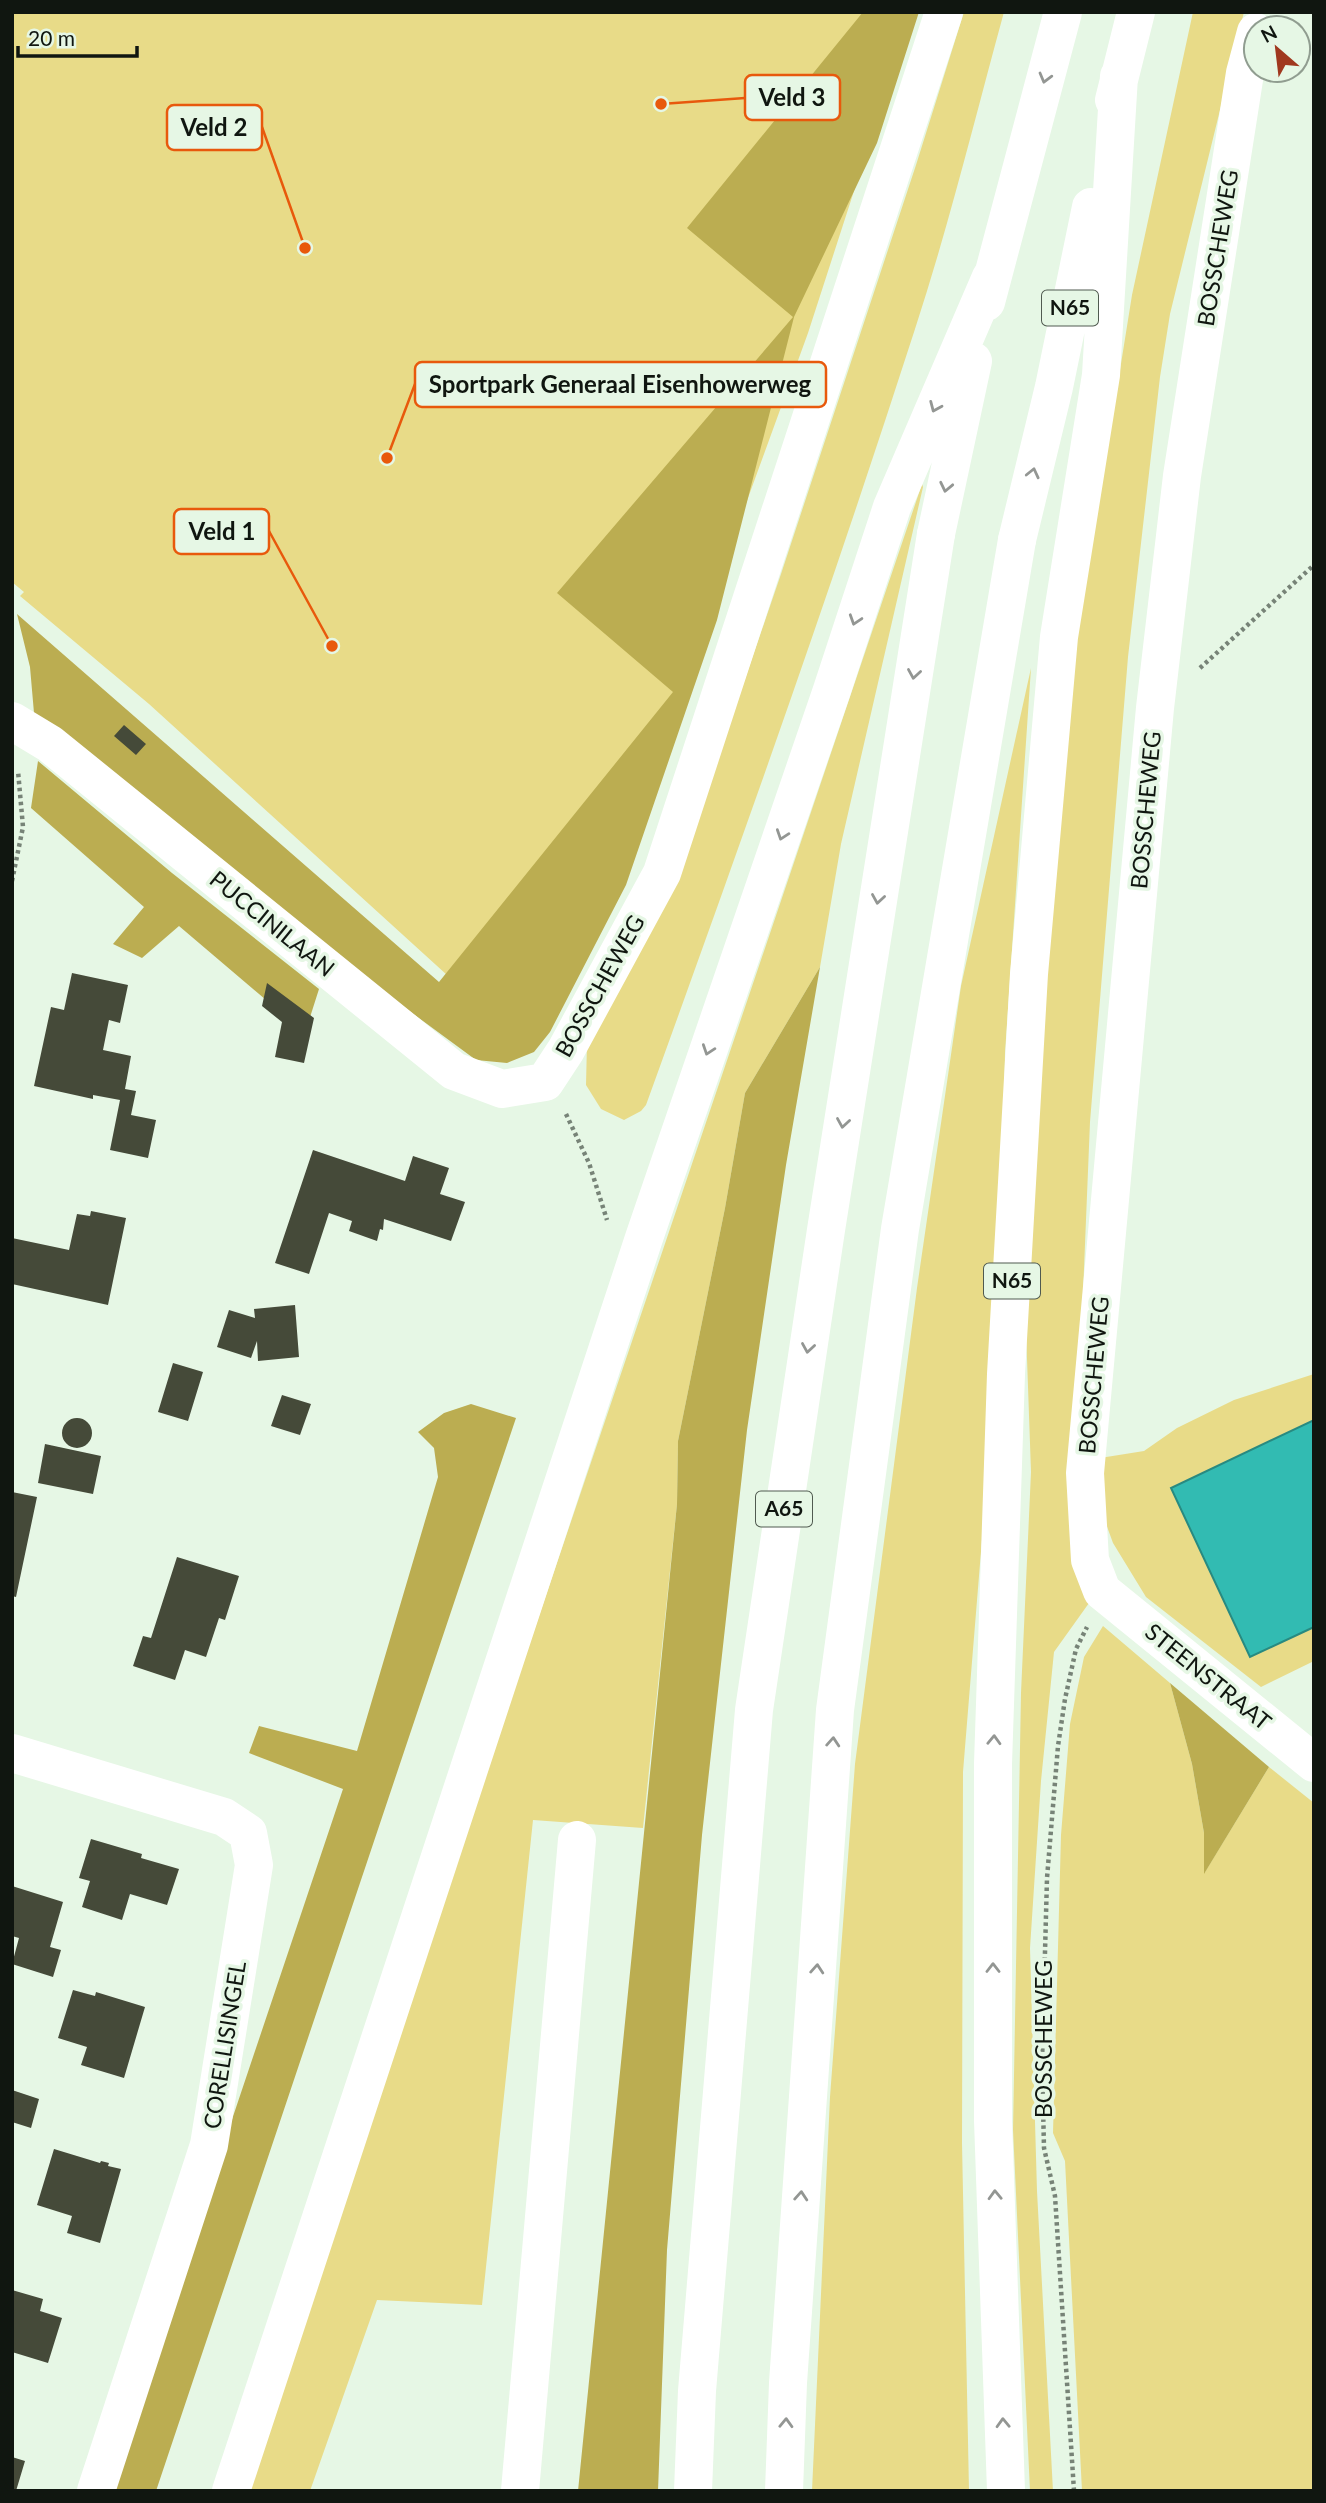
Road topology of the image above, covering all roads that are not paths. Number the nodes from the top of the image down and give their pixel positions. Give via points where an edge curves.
1 (944, 12) edge
2 (1063, 12) edge
3 (1136, 12) edge
4 (1119, 76) junction
5 (1243, 84) edge
6 (991, 277) junction
7 (13, 721) edge
8 (545, 1082) joint
9 (1103, 1592) joint
10 (12, 1753) edge
11 (1314, 1763) edge
12 (578, 1840) dead end
13 (96, 2491) edge
14 (231, 2491) edge
15 (520, 2491) edge
16 (693, 2491) edge
17 (783, 2491) edge
18 (1006, 2491) edge

1 - 8 main road, BOSSCHEWEG via 662,873
2 -> 6 main road
3 - 4 main road, N65
17 -> 4 main road, N65 via 835,1710 900,1229 1017,540
18 -> 4 main road, N65 via 993,2120 993,1764 1006,1374 1029,974 1059,637 1101,375
5 - 9 main road, BOSSCHEWEG via 1182,476 1155,708 1085,1473 1090,1560
6 -> 14 main road via 892,507 644,1238
6 -> 16 main road, A65 via 936,534 754,1710 697,2391
7 - 8 main road, PUCCINILAAN via 50,744 454,1071 502,1089
9 - 11 main road, STEENSTRAAT
10 - 13 main road, CORELLISINGEL via 224,1817 248,1833 254,1865 209,2145
12 - 15 main road

